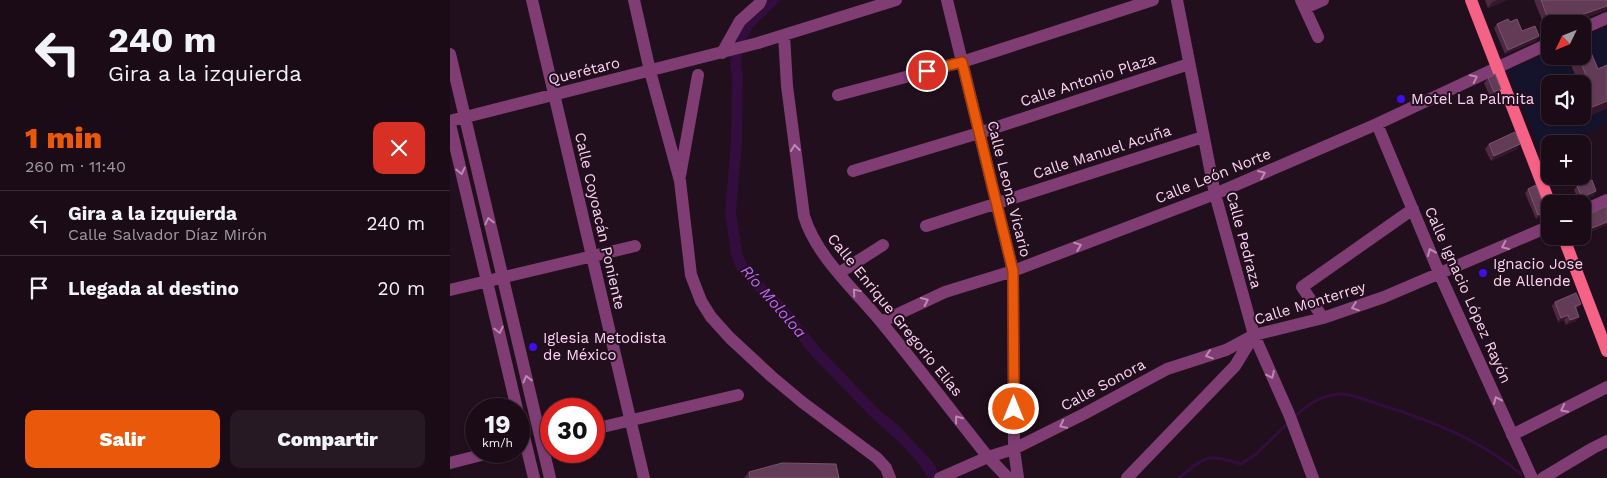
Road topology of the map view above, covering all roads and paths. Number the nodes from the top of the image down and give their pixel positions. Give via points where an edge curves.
1 (532, 0) edge
2 (634, 0) edge
3 (761, 0) edge
4 (896, 0) edge
5 (947, 0) edge
6 (1153, 0) edge
7 (1177, 0) edge
8 (1323, 0) edge
9 (1470, 0) edge
10 (1303, 4) edge
11 (1607, 18) edge
12 (1591, 25) edge
13 (784, 35) junction
14 (1318, 37) dead end
15 (1541, 47) edge
16 (724, 52) junction
17 (450, 54) edge
18 (962, 62) junction
19 (1189, 64) junction
20 (1498, 66) junction
21 (650, 71) junction
22 (698, 75) dead end
23 (838, 94) dead end
24 (554, 95) junction
25 (465, 117) junction
26 (450, 122) edge
27 (1377, 124) junction
28 (979, 133) junction
29 (1203, 137) junction
30 (852, 171) dead end
31 (680, 181) junction
32 (1215, 194) junction
33 (1547, 195) edge
34 (1607, 200) edge
35 (996, 204) junction
36 (1591, 207) edge
37 (1413, 209) junction
38 (926, 226) dead end
39 (1541, 230) edge
40 (884, 245) dead end
41 (1566, 245) edge
42 (635, 246) dead end
43 (592, 256) junction
44 (1013, 271) junction
45 (839, 273) junction
46 (1440, 274) junction
47 (503, 278) junction
48 (488, 281) junction
49 (450, 290) edge
50 (1323, 318) junction
51 (881, 322) junction
52 (1254, 335) junction
53 (1607, 351) edge
54 (1607, 387) edge
55 (738, 395) dead end
56 (515, 398) edge
57 (540, 417) edge
58 (630, 420) junction
59 (605, 426) edge
60 (1514, 440) junction
61 (1607, 442) edge
62 (1014, 449) junction
63 (465, 458) edge
64 (988, 458) junction
65 (450, 462) edge
66 (529, 463) edge
67 (548, 463) edge
68 (1531, 475) edge
69 (943, 476) edge
70 (534, 478) edge
71 (550, 478) edge
72 (644, 478) edge
73 (890, 478) edge
74 (1008, 478) edge
75 (1018, 478) edge
76 (1127, 478) edge
77 (1313, 478) edge
78 (1543, 478) edge

1 - 24 street, Calle Coyoacán Poniente
2 - 21 street
3 - 16 street via 740,21
4 - 13 street, Querétaro
5 - 18 street, Calle Leona Vicario
6 - 18 street
7 - 19 street, Calle Pedraza
8 - 10 street
9 - 20 main road
10 - 14 street
11 - 12 street
13 - 16 street, Querétaro
45 -> 13 street, Calle Enrique Gregorio Elías via 817,245 804,216 787,86
15 - 20 street, Calle León Norte
16 - 21 street, Querétaro
17 - 25 street
18 - 23 street
18 - 28 street, Calle Leona Vicario
19 - 28 street, Calle Antonio Plaza
19 - 29 street, Calle Pedraza
27 -> 20 street, Calle León Norte
20 - 33 main road
21 - 24 street, Querétaro
21 - 31 street
22 - 31 street
24 - 25 street, Querétaro
24 - 43 street, Calle Coyoacán Poniente
25 - 26 street, Querétaro
47 -> 25 street
26 -> 48 street
32 -> 27 street, Calle León Norte
27 - 37 street, Calle Ignacio López Rayón
28 - 30 street, Calle Antonio Plaza
28 - 35 street, Calle Leona Vicario
29 - 32 street, Calle Pedraza
29 - 35 street, Calle Manuel Acuña
31 - 73 street via 691,276 711,316 771,376 877,458
44 -> 32 street, Calle León Norte
32 - 52 street, Calle Pedraza
34 - 36 street
35 - 38 street, Calle Manuel Acuña
35 - 44 street, Calle Leona Vicario
46 -> 37 street, Calle Ignacio López Rayón
37 - 50 street via 1302,287
39 -> 46 street, Calle Monterrey
40 - 45 street
41 - 53 main road
42 - 43 street
43 - 47 street
43 - 58 street, Calle Coyoacán Poniente
51 -> 44 street, Calle León Norte via 945,292
44 - 62 street, Calle Leona Vicario
51 -> 45 street, Calle Enrique Gregorio Elías
46 -> 50 street, Calle Monterrey
60 -> 46 street, Calle Ignacio López Rayón
47 - 48 street
57 -> 47 street
48 - 49 street
48 -> 56 street
50 - 52 street, Calle Monterrey
64 -> 51 street, Calle Enrique Gregorio Elías
52 -> 62 street, Calle Sonora via 1226,350 1167,369
52 - 76 street, Calle Monterrey via 1235,366
52 -> 77 street, Calle Pedraza via 1290,414
54 -> 60 street
55 - 58 street
58 - 59 street
58 - 72 street, Calle Coyoacán Poniente
60 - 68 street, Calle Ignacio López Rayón
61 - 78 street
62 - 64 street, Calle Sonora
62 - 75 street, Calle Leona Vicario
63 - 65 street
64 - 69 street, Calle Sonora
64 - 74 street, Calle Enrique Gregorio Elías
66 - 70 street
67 - 71 street

